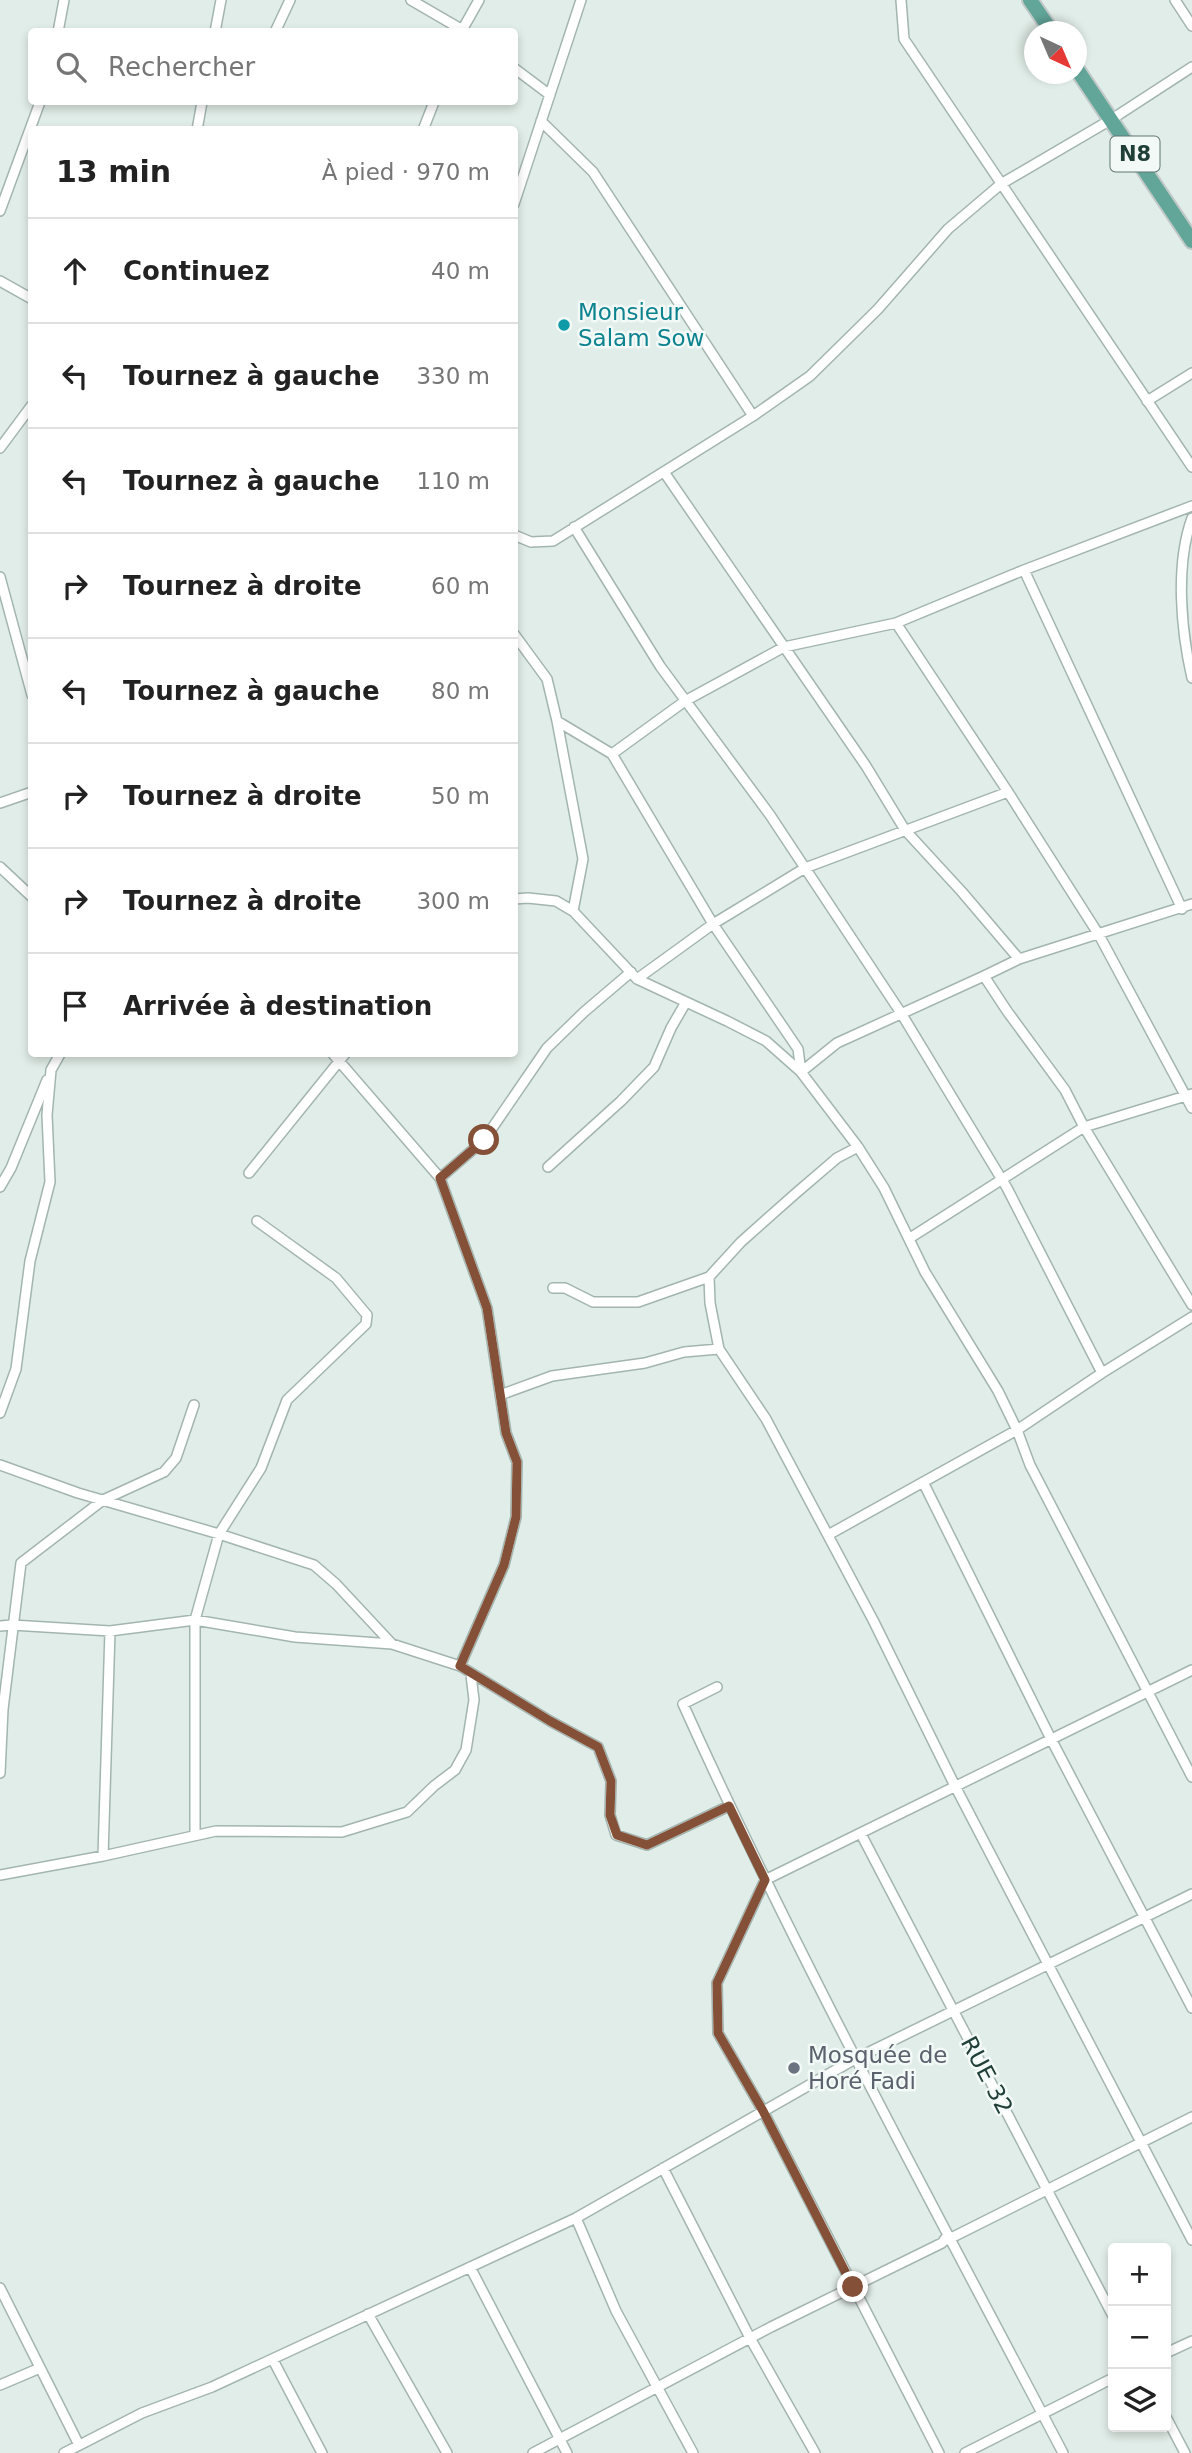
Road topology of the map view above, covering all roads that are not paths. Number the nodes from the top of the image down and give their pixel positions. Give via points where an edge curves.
1 (64, 0) edge
2 (221, 0) edge
3 (290, 0) edge
4 (411, 0) edge
5 (479, 0) edge
6 (580, 0) edge
7 (901, 0) edge
8 (1030, 0) edge
9 (1175, 0) edge
10 (1044, 21) edge
11 (1192, 26) edge
12 (59, 28) edge
13 (216, 28) edge
14 (277, 28) edge
15 (460, 28) edge
16 (464, 28) edge
17 (1192, 66) edge
18 (518, 71) edge
19 (1087, 83) edge
20 (550, 95) junction
21 (39, 105) edge
22 (201, 105) edge
23 (433, 105) edge
24 (1112, 118) junction
25 (541, 121) junction
26 (31, 126) edge
27 (198, 126) edge
28 (425, 126) edge
29 (28, 135) edge
30 (1001, 184) junction
31 (518, 192) edge
32 (0, 211) edge
33 (1192, 241) edge
34 (0, 281) edge
35 (28, 297) edge
36 (1192, 373) edge
37 (1147, 401) junction
38 (28, 410) edge
39 (753, 416) junction
40 (0, 448) edge
41 (1192, 467) edge
42 (664, 472) junction
43 (1192, 506) edge
44 (1192, 518) edge
45 (574, 527) junction
46 (518, 537) edge
47 (1024, 570) junction
48 (0, 577) edge
49 (895, 623) junction
50 (518, 639) edge
51 (784, 647) junction
52 (1192, 678) edge
53 (28, 680) edge
54 (685, 701) junction
55 (557, 721) junction
56 (611, 754) junction
57 (1008, 792) junction
58 (28, 793) edge
59 (0, 803) edge
60 (905, 830) junction
61 (0, 867) edge
62 (805, 867) junction
63 (28, 893) edge
64 (518, 899) edge
65 (1192, 904) edge
66 (1182, 909) junction
67 (573, 911) junction
68 (713, 924) junction
69 (1100, 935) junction
70 (1018, 959) junction
71 (634, 976) junction
72 (984, 976) junction
73 (686, 1002) junction
74 (901, 1013) junction
75 (58, 1057) edge
76 (338, 1057) edge
77 (340, 1057) edge
78 (51, 1070) junction
79 (801, 1072) junction
80 (1188, 1094) edge
81 (1192, 1108) edge
82 (1084, 1127) junction
83 (858, 1147) junction
84 (548, 1167) dead end
85 (249, 1174) dead end
86 (440, 1178) junction
87 (1002, 1178) junction
88 (0, 1187) edge
89 (257, 1221) dead end
90 (910, 1238) junction
91 (709, 1277) junction
92 (553, 1288) dead end
93 (1192, 1305) edge
94 (1192, 1317) edge
95 (719, 1349) junction
96 (1102, 1373) junction
97 (500, 1395) junction
98 (194, 1405) dead end
99 (0, 1413) edge
100 (1017, 1430) junction
101 (0, 1465) edge
102 (923, 1482) junction
103 (103, 1500) junction
104 (219, 1534) junction
105 (828, 1535) junction
106 (195, 1620) junction
107 (12, 1625) junction
108 (0, 1626) edge
109 (110, 1631) junction
110 (392, 1644) junction
111 (460, 1666) junction
112 (1192, 1670) edge
113 (471, 1675) junction
114 (717, 1687) dead end
115 (1147, 1690) junction
116 (1051, 1739) junction
117 (0, 1773) edge
118 (1192, 1777) edge
119 (955, 1786) junction
120 (729, 1806) junction
121 (195, 1834) junction
122 (861, 1834) junction
123 (103, 1856) junction
124 (0, 1875) edge
125 (765, 1880) junction
126 (1192, 1894) edge
127 (1145, 1918) junction
128 (1047, 1963) junction
129 (1192, 2008) edge
130 (954, 2012) junction
131 (855, 2059) junction
132 (763, 2111) junction
133 (1192, 2117) edge
134 (1141, 2142) junction
135 (663, 2168) junction
136 (1048, 2192) junction
137 (576, 2218) junction
138 (946, 2239) junction
139 (1192, 2240) edge
140 (470, 2267) junction
141 (853, 2287) junction
142 (0, 2288) edge
143 (1108, 2306) edge
144 (368, 2314) junction
145 (750, 2339) junction
146 (1192, 2341) edge
147 (1171, 2351) edge
148 (274, 2360) junction
149 (40, 2368) junction
150 (1108, 2381) edge
151 (0, 2385) edge
152 (658, 2388) junction
153 (1042, 2414) junction
154 (1171, 2426) edge
155 (559, 2437) junction
156 (79, 2445) junction
157 (64, 2453) edge
158 (322, 2453) edge
159 (447, 2453) edge
160 (533, 2453) edge
161 (567, 2453) edge
162 (692, 2453) edge
163 (815, 2453) edge
164 (939, 2453) edge
165 (965, 2453) edge
166 (1063, 2453) edge
167 (1185, 2453) edge

1 - 12 street
2 - 13 street
3 - 14 street
4 - 15 street
5 - 16 street
6 - 20 street
7 - 30 street via 904,39
8 - 10 main road
9 - 11 street
17 - 24 street
18 - 20 street
19 - 24 main road, N8
20 - 25 street
21 - 26 street
22 - 27 street
23 - 28 street
24 - 30 street
24 - 33 main road, N8
25 - 31 street
25 - 39 street via 593,172
29 - 32 street
30 - 37 street
30 - 39 street via 948,229 878,309 810,376
34 - 35 street
36 - 37 street
37 - 41 street
38 - 40 street
39 - 42 street
42 - 45 street
42 - 51 street
43 - 47 street
44 - 52 street via 1185,539 1182,618
45 - 46 street via 553,541 531,542
45 - 54 street
47 - 49 street
47 - 66 street
48 - 53 street
49 - 51 street
49 - 57 street
50 - 55 street via 547,679
51 - 54 street
51 - 60 street
54 - 56 street
54 - 62 street
55 - 56 street
55 - 67 street via 583,859
56 - 68 street
57 - 60 street
57 - 69 street
58 - 59 street
60 - 62 street
60 - 70 street
61 - 63 street
62 - 68 street
62 - 74 street
64 - 67 street via 556,901
65 - 66 street
66 - 69 street
67 - 71 street
68 - 71 street
68 - 79 street via 798,1049
69 - 70 street
69 - 80 street
70 - 72 street
71 - 73 street
71 - 86 street via 584,1012 547,1048 484,1140
72 - 74 street
72 - 82 street via 1065,1090
73 - 79 street via 766,1041
73 - 84 street via 654,1067
74 - 79 street via 837,1043
74 - 87 street
75 - 78 street
76 - 85 street
77 - 86 street
78 - 88 street
78 - 99 street via 47,1115 50,1181 30,1261 16,1368
79 - 83 street
80 - 81 street
80 - 82 street
82 - 87 street
82 - 93 street
83 - 90 street
83 - 91 street via 837,1158 786,1202
86 - 97 street via 487,1308
87 - 90 street
87 - 96 street
89 - 104 street via 336,1278 367,1315 366,1324 287,1400 261,1468
90 - 100 street via 930,1282
91 - 92 street via 638,1302 593,1302
91 - 95 street
94 - 96 street
95 - 97 street via 552,1376
95 - 105 street via 766,1419
96 - 100 street
97 - 111 street via 506,1433 517,1462 516,1517 504,1565
98 - 103 street via 176,1458 164,1472
100 - 102 street
100 - 115 street via 1030,1465
101 - 103 street
102 - 105 street
102 - 116 street
103 - 104 street
103 - 107 street via 21,1563
104 - 106 street
104 - 110 street via 313,1565
105 - 119 street
106 - 109 street
106 - 110 street via 295,1637
106 - 121 street
107 - 108 street
107 - 109 street
107 - 117 street
109 - 123 street
110 - 111 street
111 - 113 street
112 - 115 street
113 - 120 street via 598,1747 611,1781 610,1815 617,1835 647,1845
113 - 121 street via 474,1700 466,1750 455,1770 407,1812 342,1832 216,1830
114 - 120 street via 683,1704
115 - 116 street
115 - 118 street
116 - 119 street
116 - 127 street
119 - 122 street
119 - 128 street
120 - 125 street
121 - 123 street
122 - 125 street
122 - 130 street, RUE 32
123 - 124 street
125 - 131 street
125 - 132 street via 717,1983 718,2033
126 - 127 street
127 - 128 street
127 - 129 street
128 - 130 street
128 - 134 street
130 - 131 street
130 - 136 street, RUE 32
131 - 132 street
131 - 138 street
132 - 135 street
132 - 141 street
133 - 134 street
134 - 136 street
134 - 139 street
135 - 137 street
135 - 145 street
136 - 138 street
136 - 143 street, RUE 32
137 - 140 street
137 - 152 street via 616,2311
138 - 141 street
138 - 153 street
140 - 144 street
140 - 155 street
141 - 145 street
141 - 164 street
142 - 149 street
144 - 148 street
144 - 159 street
145 - 152 street
145 - 163 street
146 - 147 street
148 - 156 street via 142,2413
148 - 158 street
149 - 151 street
149 - 156 street
150 - 153 street
152 - 155 street
152 - 162 street
153 - 165 street
153 - 166 street
154 - 167 street
155 - 160 street
155 - 161 street
156 - 157 street

